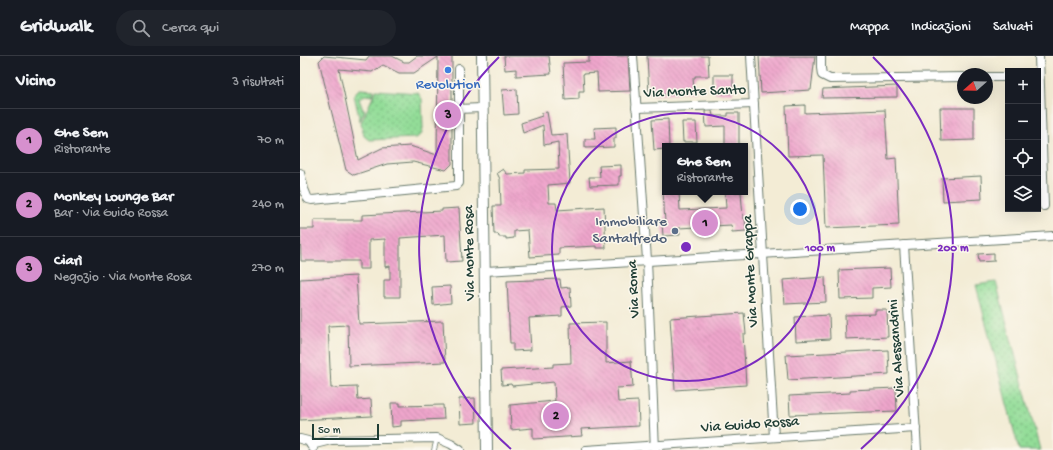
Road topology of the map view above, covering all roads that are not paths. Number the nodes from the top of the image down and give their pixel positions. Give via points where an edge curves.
1 (482, 56) edge
2 (633, 56) edge
3 (751, 56) edge
4 (821, 56) edge
5 (1039, 56) edge
6 (1039, 68) edge
7 (459, 69) dead end
8 (957, 77) edge
9 (993, 77) edge
10 (1005, 77) edge
11 (754, 104) junction
12 (1040, 104) edge
13 (482, 108) junction
14 (636, 108) junction
15 (458, 109) junction
16 (300, 172) edge
17 (1044, 206) dead end
18 (1053, 236) edge
19 (904, 245) junction
20 (764, 254) junction
21 (647, 260) junction
22 (486, 271) junction
23 (916, 428) junction
24 (774, 437) junction
25 (437, 438) junction
26 (300, 439) edge
27 (312, 447) edge
28 (655, 448) edge
29 (434, 450) edge
30 (460, 450) edge
31 (481, 450) edge
32 (486, 450) edge
33 (586, 450) edge
34 (917, 450) edge

1 - 13 street, Via Monte Rosa
2 - 14 street, Via Roma
3 - 11 street, Via Monte Grappa
4 - 8 street via 822,75 830,78
5 - 6 street
7 - 15 street
9 - 10 street
11 - 14 street, Via Monte Santo
11 - 20 street, Via Monte Grappa
12 - 17 street
13 - 15 street
13 - 22 street, Via Monte Rosa
14 - 21 street, Via Roma
15 - 16 street via 459,183 456,186 312,200 306,195
18 - 19 street
19 - 20 street
19 - 23 street, Via Alessandrini
20 - 21 street
20 - 24 street, Via Monte Grappa
21 - 22 street
21 - 28 street, Via Roma
22 - 32 street, Via Monte Rosa
23 - 24 street, Via Guido Rossa
23 - 34 street, Via Alessandrini
24 - 28 street, Via Guido Rossa
25 - 27 street via 331,440
25 - 29 lane
25 - 30 street
26 - 27 street via 308,441
28 - 33 street, Via Guido Rossa
31 - 32 street, Via Monte Rosa

